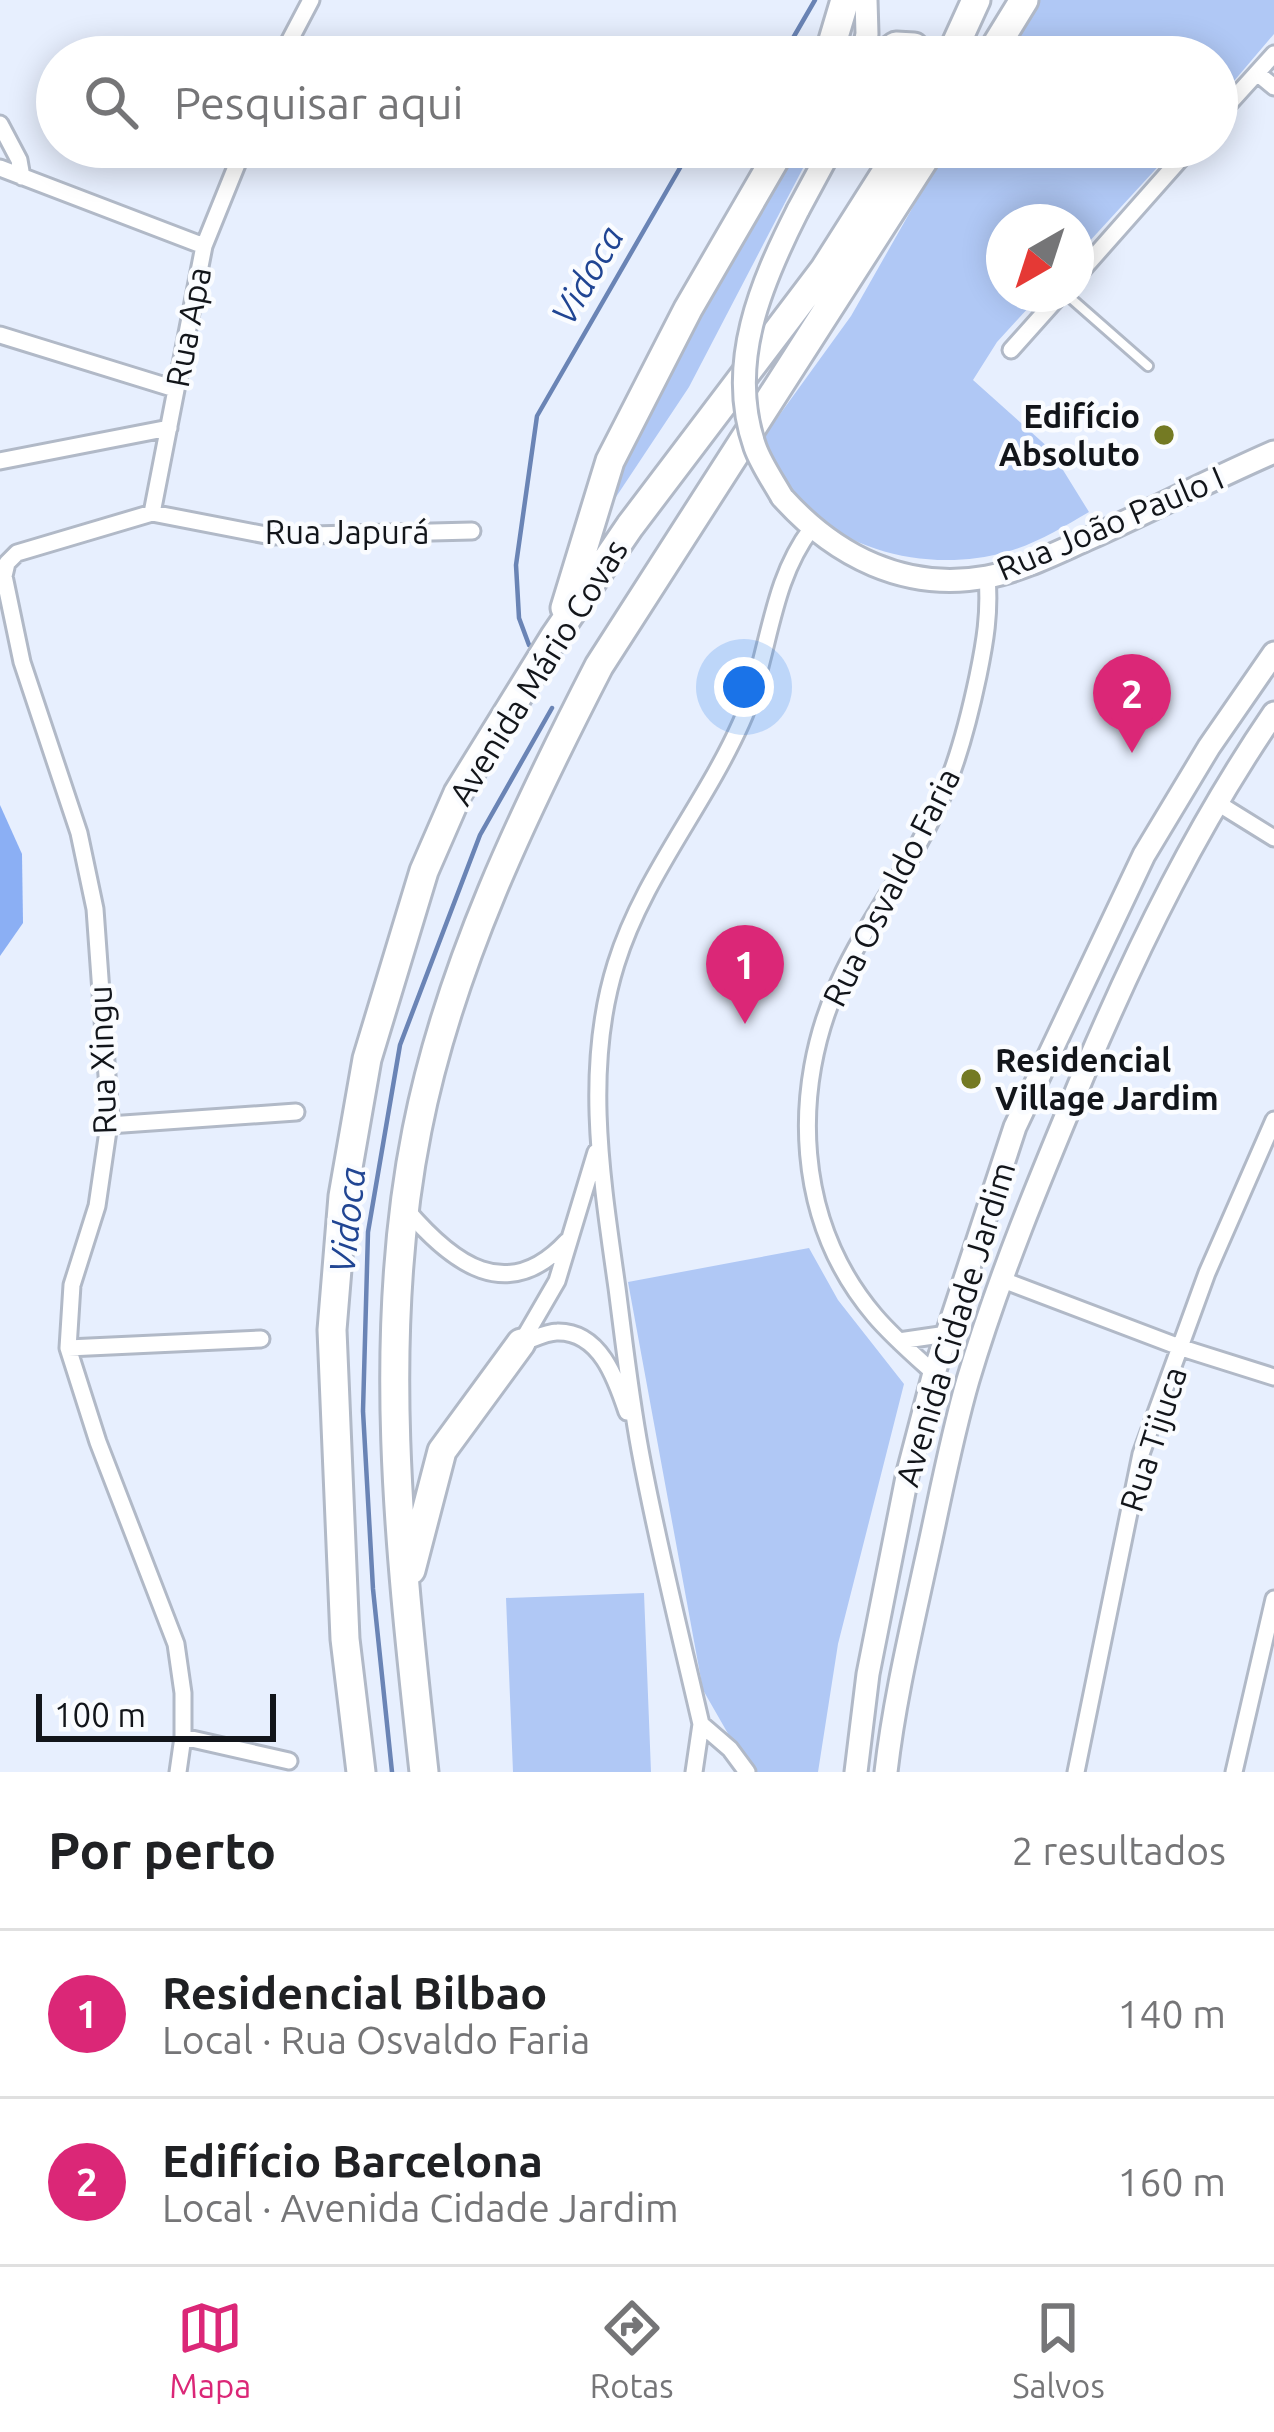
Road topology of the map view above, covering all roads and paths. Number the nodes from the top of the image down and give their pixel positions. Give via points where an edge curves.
1 (311, 0) edge
2 (845, 0) edge
3 (866, 0) edge
4 (976, 0) edge
5 (1011, 0) edge
6 (1024, 0) edge
7 (292, 36) edge
8 (834, 36) edge
9 (867, 36) edge
10 (960, 36) edge
11 (995, 36) edge
12 (1000, 36) edge
13 (1274, 55) edge
14 (1256, 73) junction
15 (1274, 87) edge
16 (1238, 93) edge
17 (0, 124) edge
18 (236, 168) edge
19 (770, 168) edge
20 (821, 168) edge
21 (889, 168) edge
22 (919, 168) edge
23 (1172, 168) edge
24 (0, 169) edge
25 (22, 177) junction
26 (204, 246) junction
27 (1094, 257) edge
28 (1046, 312) edge
29 (1084, 312) edge
30 (0, 335) edge
31 (1011, 350) dead end
32 (1148, 366) dead end
33 (175, 389) junction
34 (169, 428) junction
35 (1264, 456) edge
36 (0, 461) edge
37 (1274, 473) edge
38 (152, 514) junction
39 (811, 529) junction
40 (472, 531) dead end
41 (987, 578) junction
42 (555, 637) junction
43 (1274, 653) edge
44 (1274, 712) edge
45 (1209, 747) junction
46 (1238, 765) junction
47 (1216, 802) junction
48 (1274, 838) edge
49 (296, 1112) dead end
50 (1274, 1120) edge
51 (109, 1125) junction
52 (599, 1139) junction
53 (406, 1209) junction
54 (574, 1234) junction
55 (1003, 1280) junction
56 (947, 1334) junction
57 (261, 1339) dead end
58 (899, 1341) junction
59 (520, 1343) junction
60 (68, 1348) junction
61 (1182, 1348) junction
62 (934, 1373) junction
63 (1274, 1377) edge
64 (640, 1449) junction
65 (1274, 1599) edge
66 (406, 1604) junction
67 (701, 1724) junction
68 (183, 1737) junction
69 (289, 1761) dead end
70 (178, 1772) edge
71 (362, 1772) edge
72 (424, 1772) edge
73 (694, 1772) edge
74 (746, 1772) edge
75 (856, 1772) edge
76 (886, 1772) edge
77 (1076, 1772) edge
78 (1234, 1772) edge

1 - 7 street
2 - 8 highway
3 - 9 main road
4 - 10 highway
5 - 11 highway
6 - 12 highway
13 - 14 street
14 - 15 street
14 - 16 street
17 - 25 street
18 - 26 street, Rua Apa
19 - 42 highway via 610,461
20 - 39 main road, Rua João Paulo I, bridge via 772,262 744,379 755,448
21 - 42 highway, Avenida Mário Covas via 824,270
22 - 53 highway, Avenida Mário Covas via 667,554 555,752 451,1003 417,1130
23 - 27 street
24 - 25 street
25 - 26 street
26 - 33 street, Rua Apa
28 - 31 street
29 - 32 lane
30 - 33 street
33 - 34 street, Rua Apa
34 - 36 street
34 - 38 street, Rua Apa
35 - 37 main road
35 - 41 main road, Rua João Paulo I
38 - 40 street, Rua Japurá via 271,536
38 - 51 street, Rua Xingu via 17,553 4,576 95,909
39 - 41 main road, Rua João Paulo I via 840,551 893,572
39 - 52 street via 785,570 740,727 638,909 616,964 602,1025
41 - 58 street, Rua Osvaldo Faria via 990,612 971,710 945,792 840,980 812,1064 807,1157 818,1207 857,1292
42 - 71 highway, Avenida Mário Covas via 458,793 424,871 367,1058 347,1173 332,1330 334,1422 345,1639
43 - 45 main road, Avenida Cidade Jardim
44 - 46 main road, Avenida Cidade Jardim
45 - 46 main road
45 - 56 main road, Avenida Cidade Jardim via 1144,856 1016,1126
46 - 47 main road, Avenida Cidade Jardim
47 - 48 street
47 - 55 main road, Avenida Cidade Jardim via 1124,977
49 - 51 street
50 - 61 street, Rua Tijuca
51 - 60 street, Rua Xingu via 97,1205 72,1285
52 - 54 street
52 - 64 street
53 - 54 street via 452,1257 493,1273 536,1267
53 - 66 highway, Avenida Mário Covas via 396,1328
54 - 59 street
55 - 61 street
55 - 76 main road, Avenida Cidade Jardim via 943,1480
56 - 58 street
56 - 62 main road, Avenida Cidade Jardim
57 - 60 street
58 - 62 street, Rua Osvaldo Faria
59 - 64 street via 556,1331 585,1338 618,1386
59 - 66 highway via 442,1451
60 - 68 street, Rua Xingu via 176,1644
61 - 63 street
61 - 77 street, Rua Tijuca via 1141,1454
62 - 75 main road, Avenida Cidade Jardim via 884,1585
64 - 67 street
65 - 78 street
66 - 72 highway, Avenida Mário Covas
67 - 73 street
67 - 74 street
68 - 69 street
68 - 70 street, Rua Xingu

